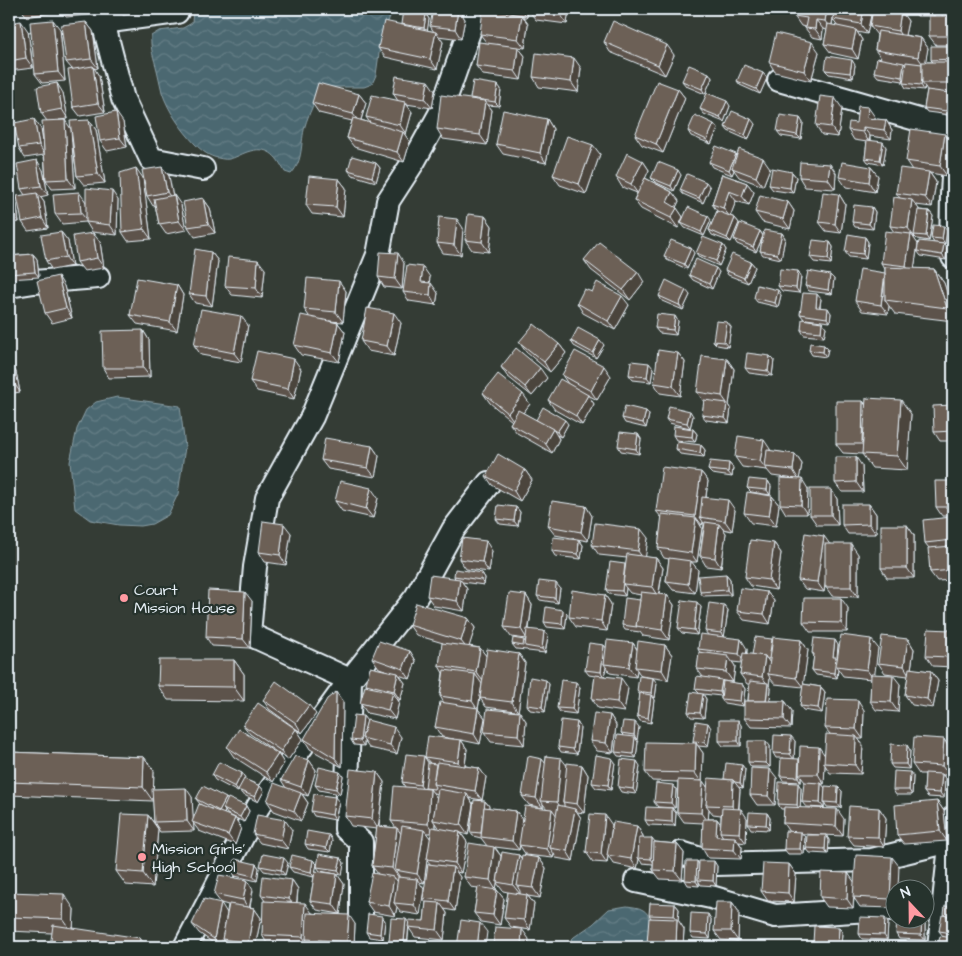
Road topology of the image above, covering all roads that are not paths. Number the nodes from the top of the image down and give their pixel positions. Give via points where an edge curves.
1 (177, 9) edge
2 (477, 9) edge
3 (12, 17) edge
4 (103, 22) junction
5 (779, 80) dead end
6 (953, 138) edge
7 (203, 169) dead end
8 (953, 189) edge
9 (953, 257) edge
10 (98, 277) dead end
11 (9, 286) edge
12 (489, 482) edge
13 (350, 680) junction
14 (952, 831) edge
15 (681, 853) dead end
16 (636, 881) dead end
17 (884, 909) edge
18 (934, 911) edge
19 (934, 920) edge
20 (185, 947) edge
21 (373, 947) edge
22 (939, 947) edge

1 - 4 street via 177,12
2 - 13 street via 440,114 388,201 378,255 312,417 267,498 255,567 249,634
3 - 4 street
4 - 7 street via 123,99 150,159
5 - 6 street via 952,128
8 - 9 street
10 - 11 street
12 - 13 street via 454,530 416,597
13 - 20 street via 258,807
13 - 21 street via 346,829 361,842 361,939
14 - 15 street via 872,860 716,864
14 - 18 street
16 - 17 street via 711,897 775,916
19 - 22 street

